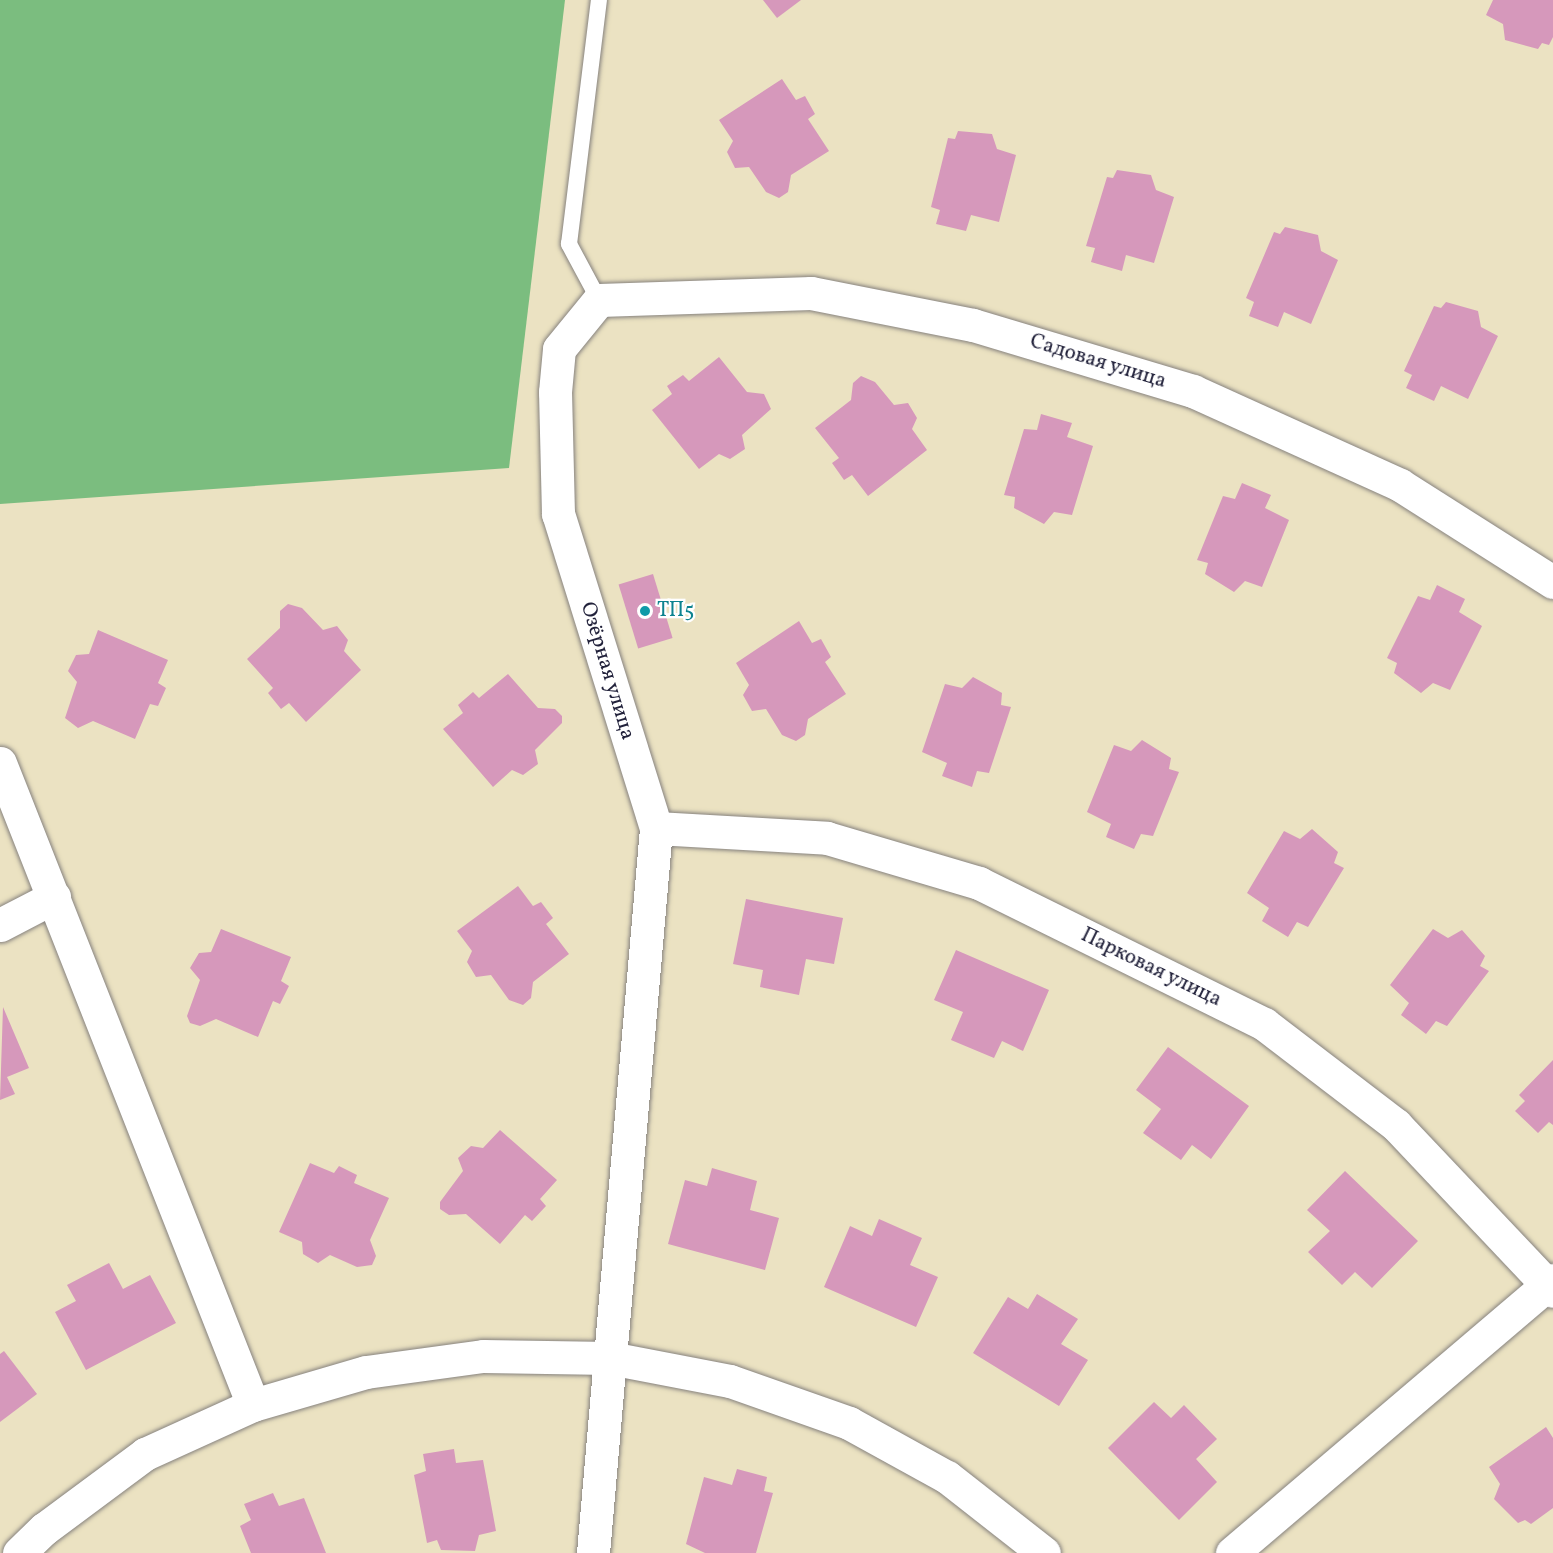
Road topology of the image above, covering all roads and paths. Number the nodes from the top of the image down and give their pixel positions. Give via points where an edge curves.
1 (599, 0) edge
2 (599, 300) junction
3 (1553, 582) edge
4 (0, 763) edge
5 (656, 828) junction
6 (54, 897) junction
7 (0, 925) edge
8 (1551, 1285) edge
9 (610, 1358) junction
10 (253, 1405) junction
11 (19, 1553) edge
12 (593, 1553) edge
13 (1044, 1553) edge
14 (1232, 1553) edge

1 - 2 lane via 569,244
2 - 3 street, Садовая улица via 811,293 973,325 1193,391 1400,485
2 - 5 street, Озёрная улица via 559,349 555,392 558,514
4 - 6 street
5 - 8 street, Парковая улица via 827,838 979,883 1264,1024 1396,1125
5 - 9 street
6 - 7 street
6 - 10 street
8 - 14 street
9 - 10 street via 483,1356 366,1372
9 - 12 street
9 - 13 street via 730,1381 849,1423 947,1477
10 - 11 street via 145,1454 44,1529

